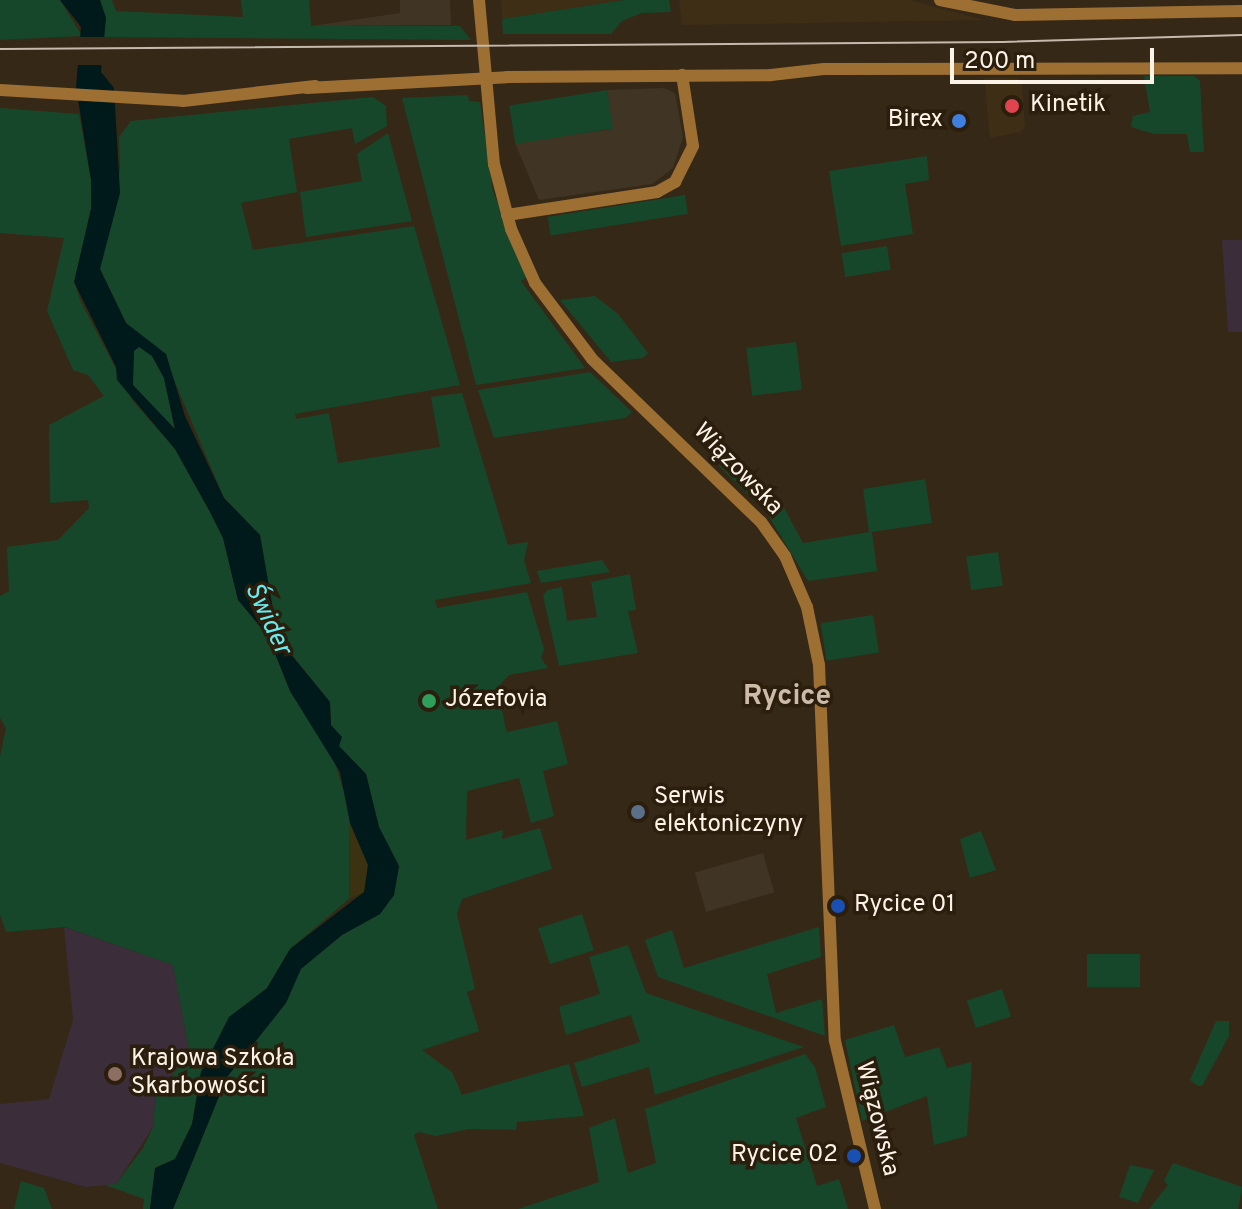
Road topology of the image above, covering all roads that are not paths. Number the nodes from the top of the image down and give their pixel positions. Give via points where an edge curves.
1 (940, 0) edge
2 (479, 4) edge
3 (1242, 11) edge
4 (1242, 68) edge
5 (682, 75) junction
6 (484, 84) junction
7 (0, 90) edge
8 (507, 215) junction
9 (875, 1209) edge

1 - 3 main road via 1015,15
2 - 6 main road, Wiązowska
4 - 5 main road
5 - 6 main road
5 - 8 main road via 693,137 691,156 675,182 646,193
6 - 7 main road via 368,77 220,100
6 - 8 main road, Wiązowska
8 - 9 main road, Wiązowska via 526,267 568,332 745,504 785,556 800,588 819,665 835,1041

